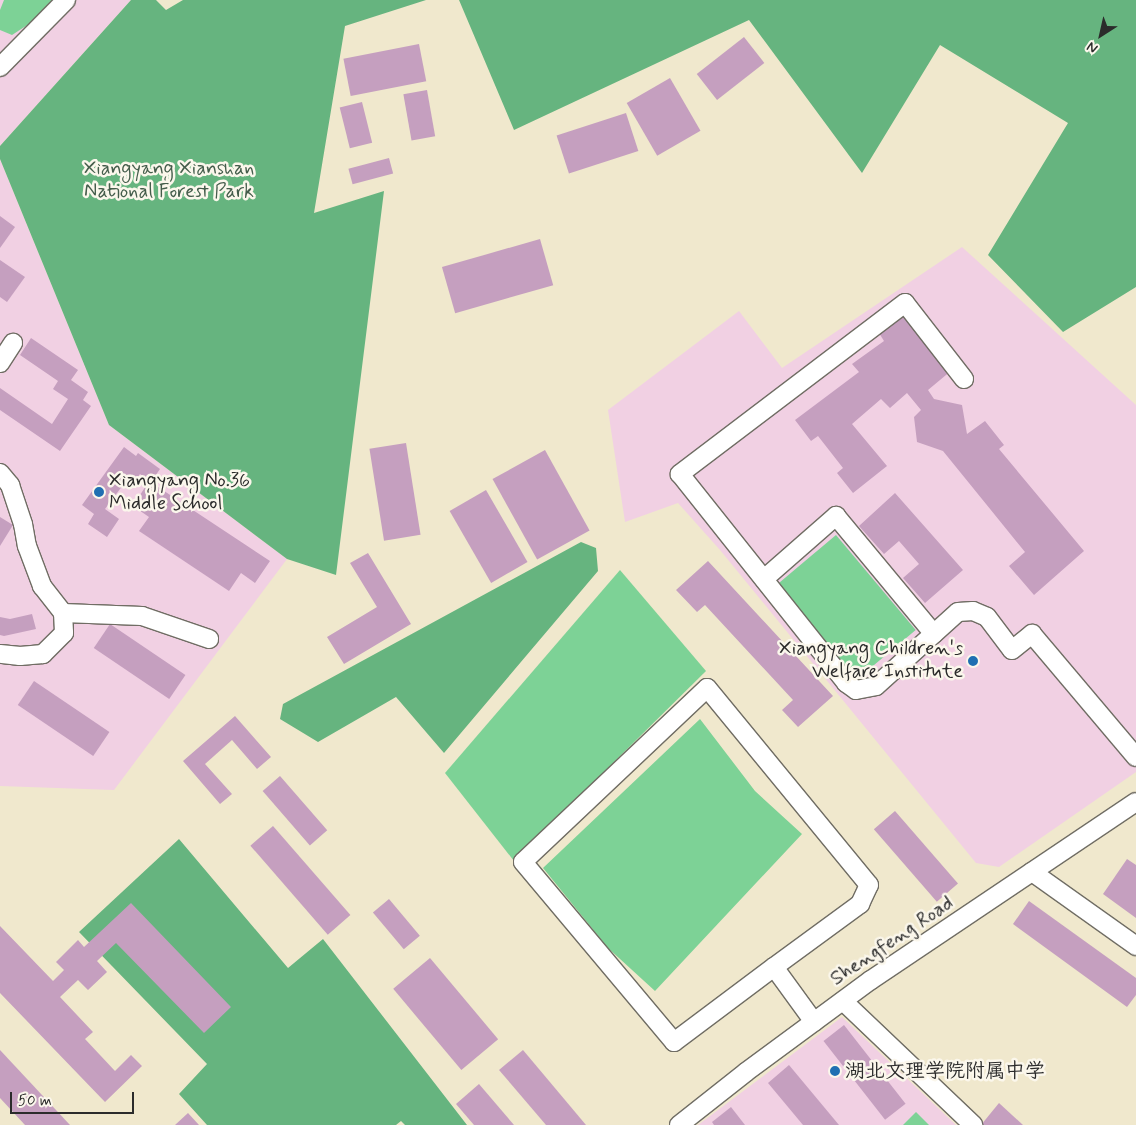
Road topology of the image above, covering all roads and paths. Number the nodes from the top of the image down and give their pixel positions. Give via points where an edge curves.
1 (66, 0) edge
2 (0, 67) edge
3 (13, 343) dead end
4 (0, 363) edge
5 (964, 380) dead end
6 (0, 473) edge
7 (764, 579) junction
8 (63, 613) junction
9 (934, 634) junction
10 (209, 639) dead end
11 (0, 654) edge
12 (1136, 756) edge
13 (1136, 802) edge
14 (1032, 872) junction
15 (1136, 946) edge
16 (774, 967) junction
17 (843, 1001) junction
18 (814, 1022) junction
19 (679, 1125) edge
20 (973, 1125) edge

1 - 2 street
3 - 4 street
5 - 7 street via 905,303 680,474
6 - 8 street via 10,485 42,586
7 - 9 street via 846,683 856,690 876,686
7 - 9 street via 836,516
8 - 10 street via 142,616
8 - 11 street via 64,633 44,654
9 - 12 street via 958,612 974,611 987,617 1012,650 1032,634
13 - 14 street, Shengfeng Road
14 - 15 street
14 - 17 street, Shengfeng Road
16 - 16 street via 674,1042 523,862 707,688 869,885 860,904
16 - 18 street
17 - 18 street, Shengfeng Road
17 - 20 street
18 - 19 street, Shengfeng Road

